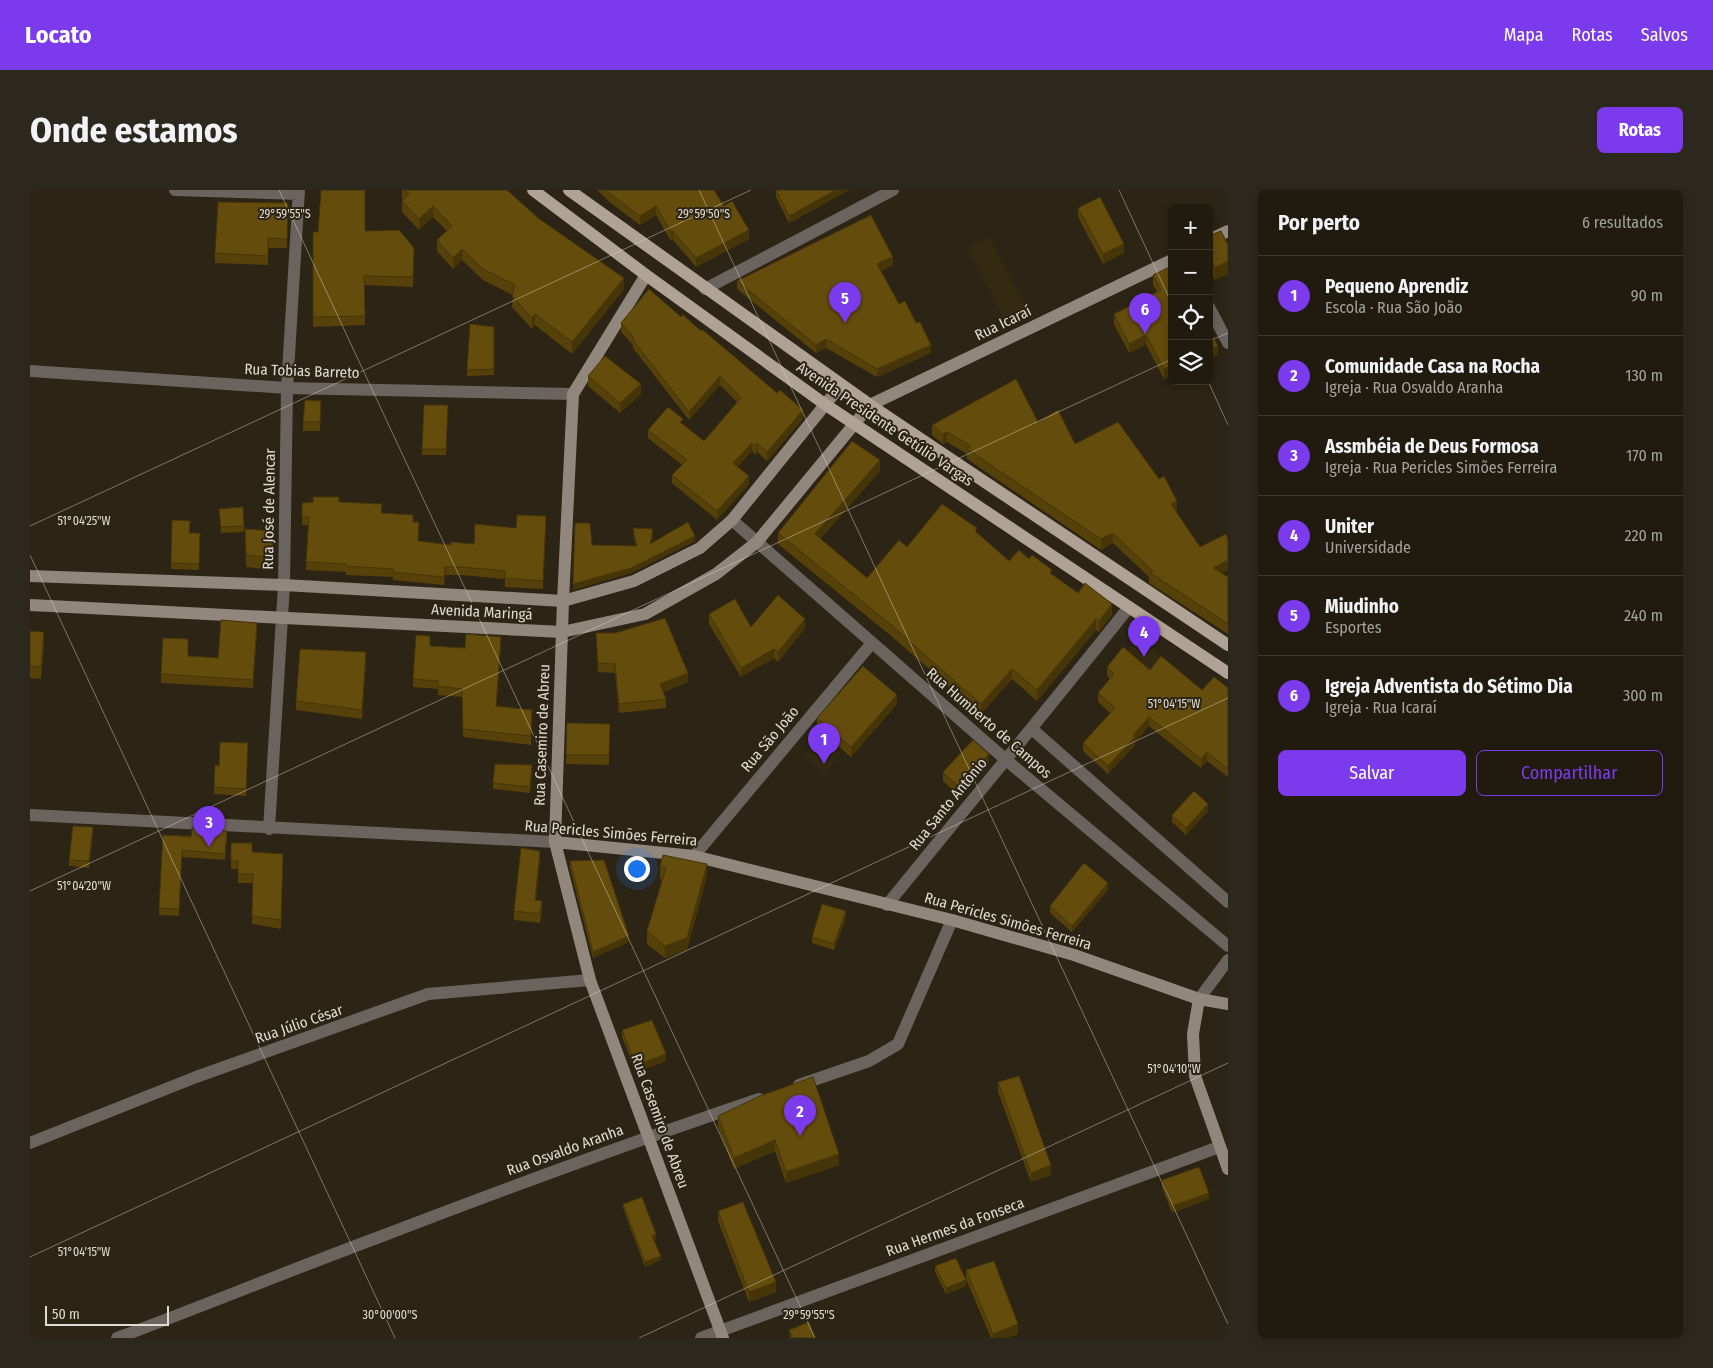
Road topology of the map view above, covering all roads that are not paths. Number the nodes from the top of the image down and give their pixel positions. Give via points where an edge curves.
1 (175, 190) edge
2 (533, 190) edge
3 (569, 190) edge
4 (893, 190) edge
5 (299, 192) edge
6 (1228, 231) edge
7 (1213, 238) edge
8 (1168, 262) edge
9 (646, 275) junction
10 (705, 289) junction
11 (1213, 315) edge
12 (1228, 343) edge
13 (30, 371) edge
14 (842, 385) junction
15 (287, 388) junction
16 (573, 394) junction
17 (826, 405) junction
18 (870, 405) junction
19 (854, 424) junction
20 (732, 520) junction
21 (757, 542) junction
22 (30, 576) edge
23 (284, 585) junction
24 (563, 601) junction
25 (30, 605) edge
26 (1129, 606) junction
27 (282, 619) junction
28 (562, 632) junction
29 (871, 644) junction
30 (1228, 645) edge
31 (1228, 673) edge
32 (1032, 730) junction
33 (1005, 759) junction
34 (30, 815) edge
35 (269, 829) junction
36 (555, 842) junction
37 (694, 856) junction
38 (1228, 902) edge
39 (887, 905) junction
40 (952, 920) junction
41 (1228, 946) edge
42 (1228, 960) edge
43 (590, 980) junction
44 (1198, 999) junction
45 (1228, 1004) edge
46 (786, 1089) edge
47 (768, 1096) edge
48 (648, 1137) junction
49 (30, 1143) edge
50 (1219, 1147) junction
51 (1228, 1169) edge
52 (722, 1334) edge
53 (117, 1338) edge
54 (701, 1338) edge

1 - 5 street
2 - 9 main road, Avenida Presidente Getúlio Vargas
3 - 10 main road, Avenida Presidente Getúlio Vargas
4 - 10 street
5 - 15 street, Rua José de Alencar
6 - 7 main road
8 - 18 main road, Rua Icaraí
9 - 16 main road, Rua Casemiro de Abreu
9 - 17 main road, Avenida Presidente Getúlio Vargas
10 - 14 main road, Avenida Presidente Getúlio Vargas
11 - 12 street
13 - 15 street, Rua Tobias Barreto
14 - 17 main road, Avenida Maringá
14 - 18 main road, Avenida Presidente Getúlio Vargas
15 - 16 street, Rua Tobias Barreto
15 - 23 street, Rua José de Alencar
16 - 24 main road, Rua Casemiro de Abreu
17 - 19 main road, Avenida Presidente Getúlio Vargas
17 - 20 main road, Avenida Maringá
18 - 19 main road, Rua Icaraí
18 - 30 main road, Avenida Presidente Getúlio Vargas
19 - 21 main road, Avenida Maringá
19 - 26 main road, Avenida Presidente Getúlio Vargas
20 - 21 street, Rua Humberto de Campos
20 - 24 main road, Avenida Maringá via 700,548 634,581
21 - 28 main road, Avenida Maringá via 716,574 645,614
21 - 29 street, Rua Humberto de Campos
22 - 23 main road, Avenida Maringá
23 - 24 main road, Avenida Maringá
23 - 27 street, Rua José de Alencar
24 - 28 main road, Rua Casemiro de Abreu
25 - 27 main road, Avenida Maringá
26 - 31 main road, Avenida Presidente Getúlio Vargas
26 - 32 street, Rua Santo Antônio
27 - 28 main road, Avenida Maringá
27 - 35 street, Rua José de Alencar
28 - 36 main road, Rua Casemiro de Abreu
29 - 33 street, Rua Humberto de Campos
29 - 37 street, Rua São João
32 - 33 street, Rua Santo Antônio
32 - 38 street, Rua Humberto de Campos
33 - 39 street, Rua Santo Antônio
33 - 41 street, Rua Humberto de Campos
34 - 35 street, Rua Pericles Simões Ferreira
35 - 36 street, Rua Pericles Simões Ferreira
36 - 37 main road, Rua Pericles Simões Ferreira
36 - 43 main road, Rua Casemiro de Abreu
37 - 39 main road, Rua Pericles Simões Ferreira
39 - 40 main road, Rua Pericles Simões Ferreira
40 - 44 main road, Rua Pericles Simões Ferreira via 1074,955
40 - 46 street via 898,1044 869,1061
42 - 44 street
43 - 48 main road, Rua Casemiro de Abreu
43 - 49 street, Rua Júlio César via 428,994 196,1077
44 - 45 main road, Rua Pericles Simões Ferreira
44 - 50 main road via 1194,1034 1195,1076
47 - 48 street, Rua Osvaldo Aranha
48 - 52 main road, Rua Casemiro de Abreu
48 - 53 street, Rua Osvaldo Aranha
50 - 51 main road
50 - 52 street, Rua Hermes da Fonseca
52 - 54 street, Rua Hermes da Fonseca

